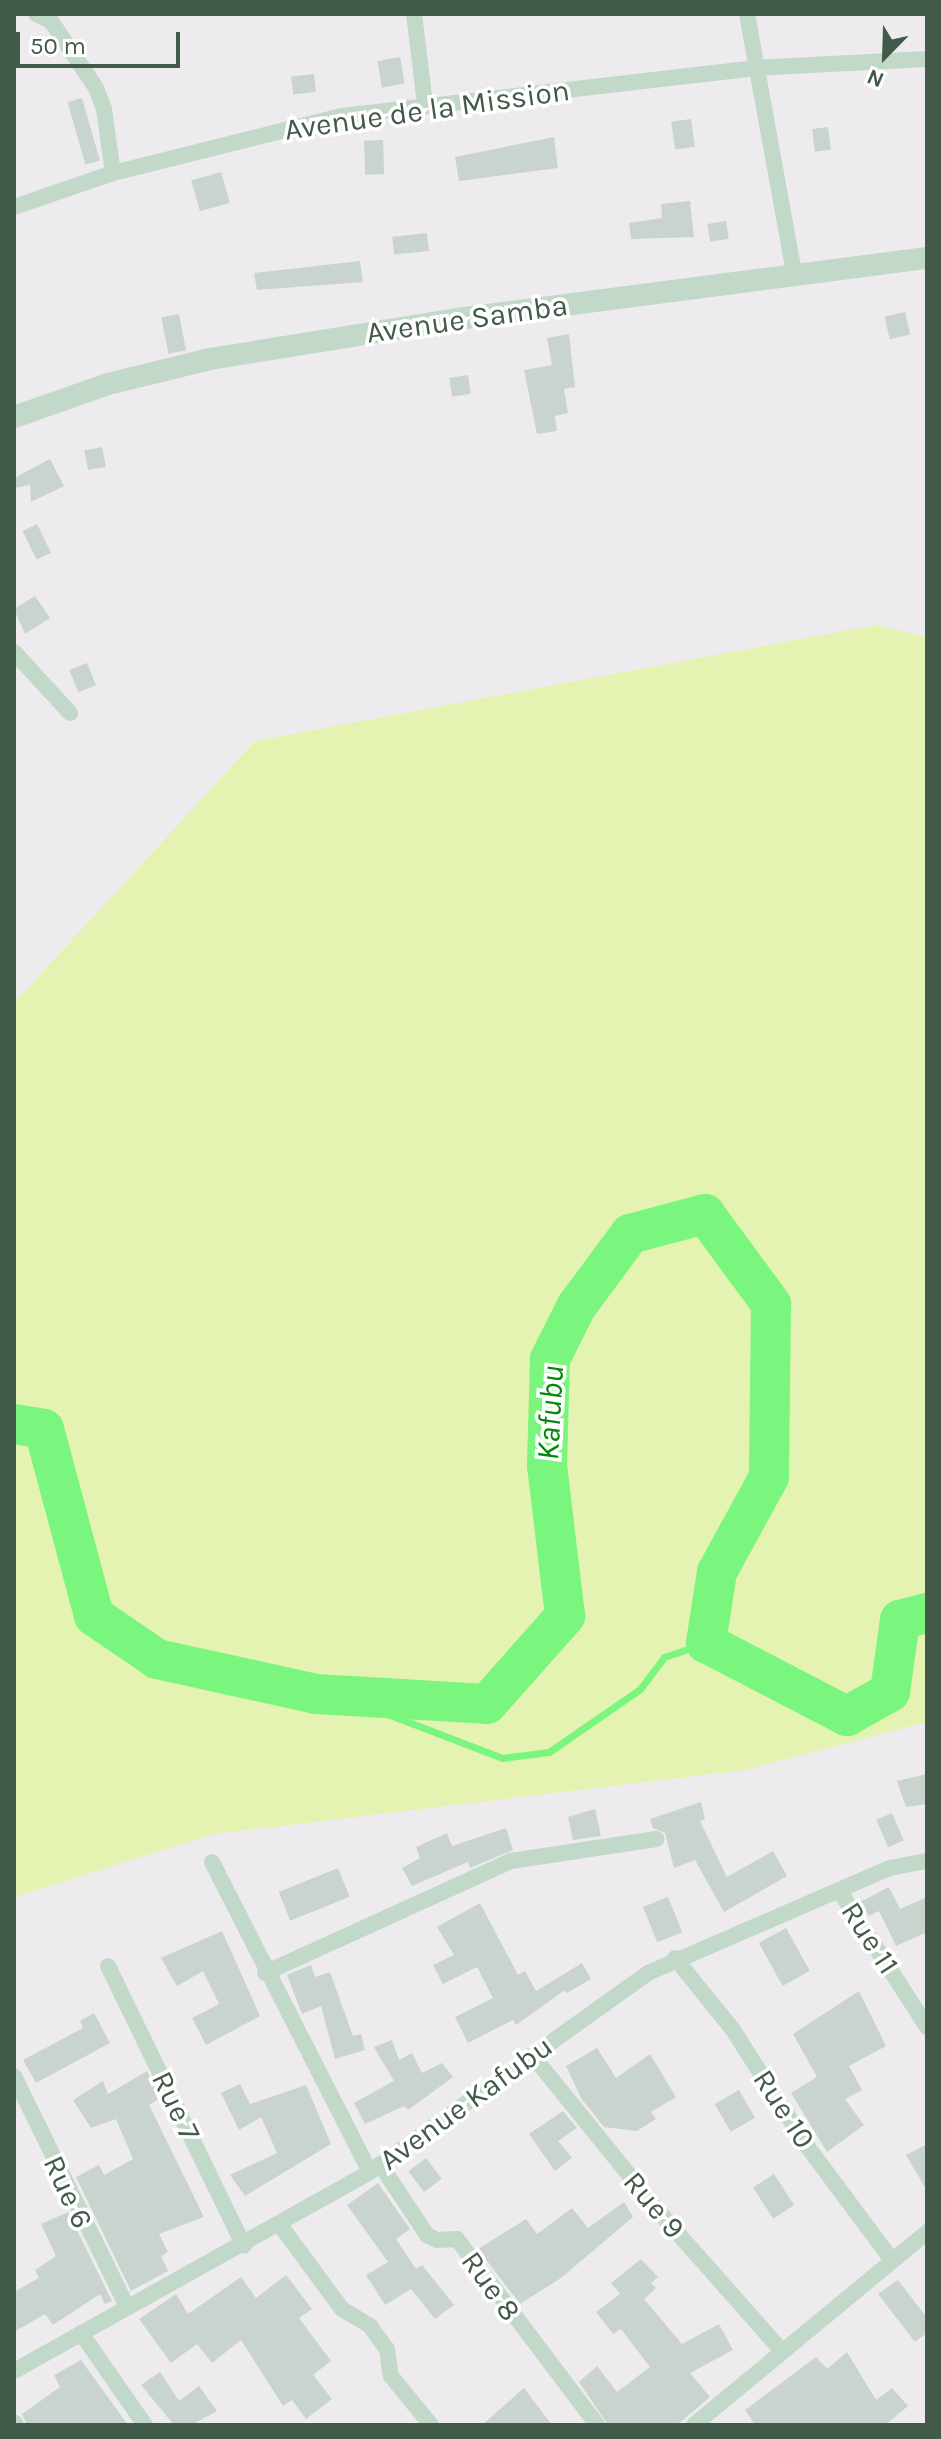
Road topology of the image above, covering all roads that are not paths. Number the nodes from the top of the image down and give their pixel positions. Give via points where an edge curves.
1 (36, 14) edge
2 (414, 14) edge
3 (747, 14) edge
4 (927, 59) edge
5 (754, 68) junction
6 (425, 104) junction
7 (113, 173) junction
8 (14, 207) edge
9 (927, 258) edge
10 (794, 273) junction
11 (14, 417) edge
12 (14, 652) edge
13 (70, 713) dead end
14 (656, 1839) dead end
15 (927, 1861) edge
16 (212, 1862) dead end
17 (839, 1890) junction
18 (675, 1958) junction
19 (108, 1966) dead end
20 (265, 1973) junction
21 (927, 2027) edge
22 (532, 2055) junction
23 (14, 2076) edge
24 (375, 2168) junction
25 (280, 2225) junction
26 (927, 2232) edge
27 (244, 2246) junction
28 (892, 2260) junction
29 (126, 2305) junction
30 (81, 2333) junction
31 (781, 2350) junction
32 (14, 2371) edge
33 (145, 2425) edge
34 (431, 2425) edge
35 (597, 2425) edge
36 (694, 2425) edge

1 - 7 street via 51,21 96,88
2 - 6 street
3 - 5 street
4 - 5 street, Avenue de la Mission
5 - 6 street, Avenue de la Mission
5 - 10 street
6 - 7 street, Avenue de la Mission via 342,116
7 - 8 street, Avenue de la Mission
9 - 10 street, Avenue Samba
10 - 11 street, Avenue Samba via 210,359 108,384
12 - 13 street
14 - 20 street via 511,1861
15 - 17 street, Avenue Kafubu via 890,1868
16 - 20 street, Rue 8
17 - 18 street, Avenue Kafubu
17 - 21 street, Rue 11
18 - 22 street, Avenue Kafubu
18 - 28 street, Rue 10 via 733,2030 807,2146
19 - 27 street, Rue 7
20 - 24 street, Rue 8
22 - 24 street, Avenue Kafubu
22 - 31 street, Rue 9 via 659,2212
23 - 29 street, Rue 6
24 - 25 street, Avenue Kafubu
24 - 35 street, Rue 8 via 427,2235 457,2239
25 - 27 street, Avenue Kafubu
25 - 34 street via 342,2309 370,2326 387,2349 391,2376
26 - 28 street
27 - 29 street, Avenue Kafubu
28 - 31 street
29 - 30 street, Avenue Kafubu
30 - 32 street, Avenue Kafubu
30 - 33 street
31 - 36 street

